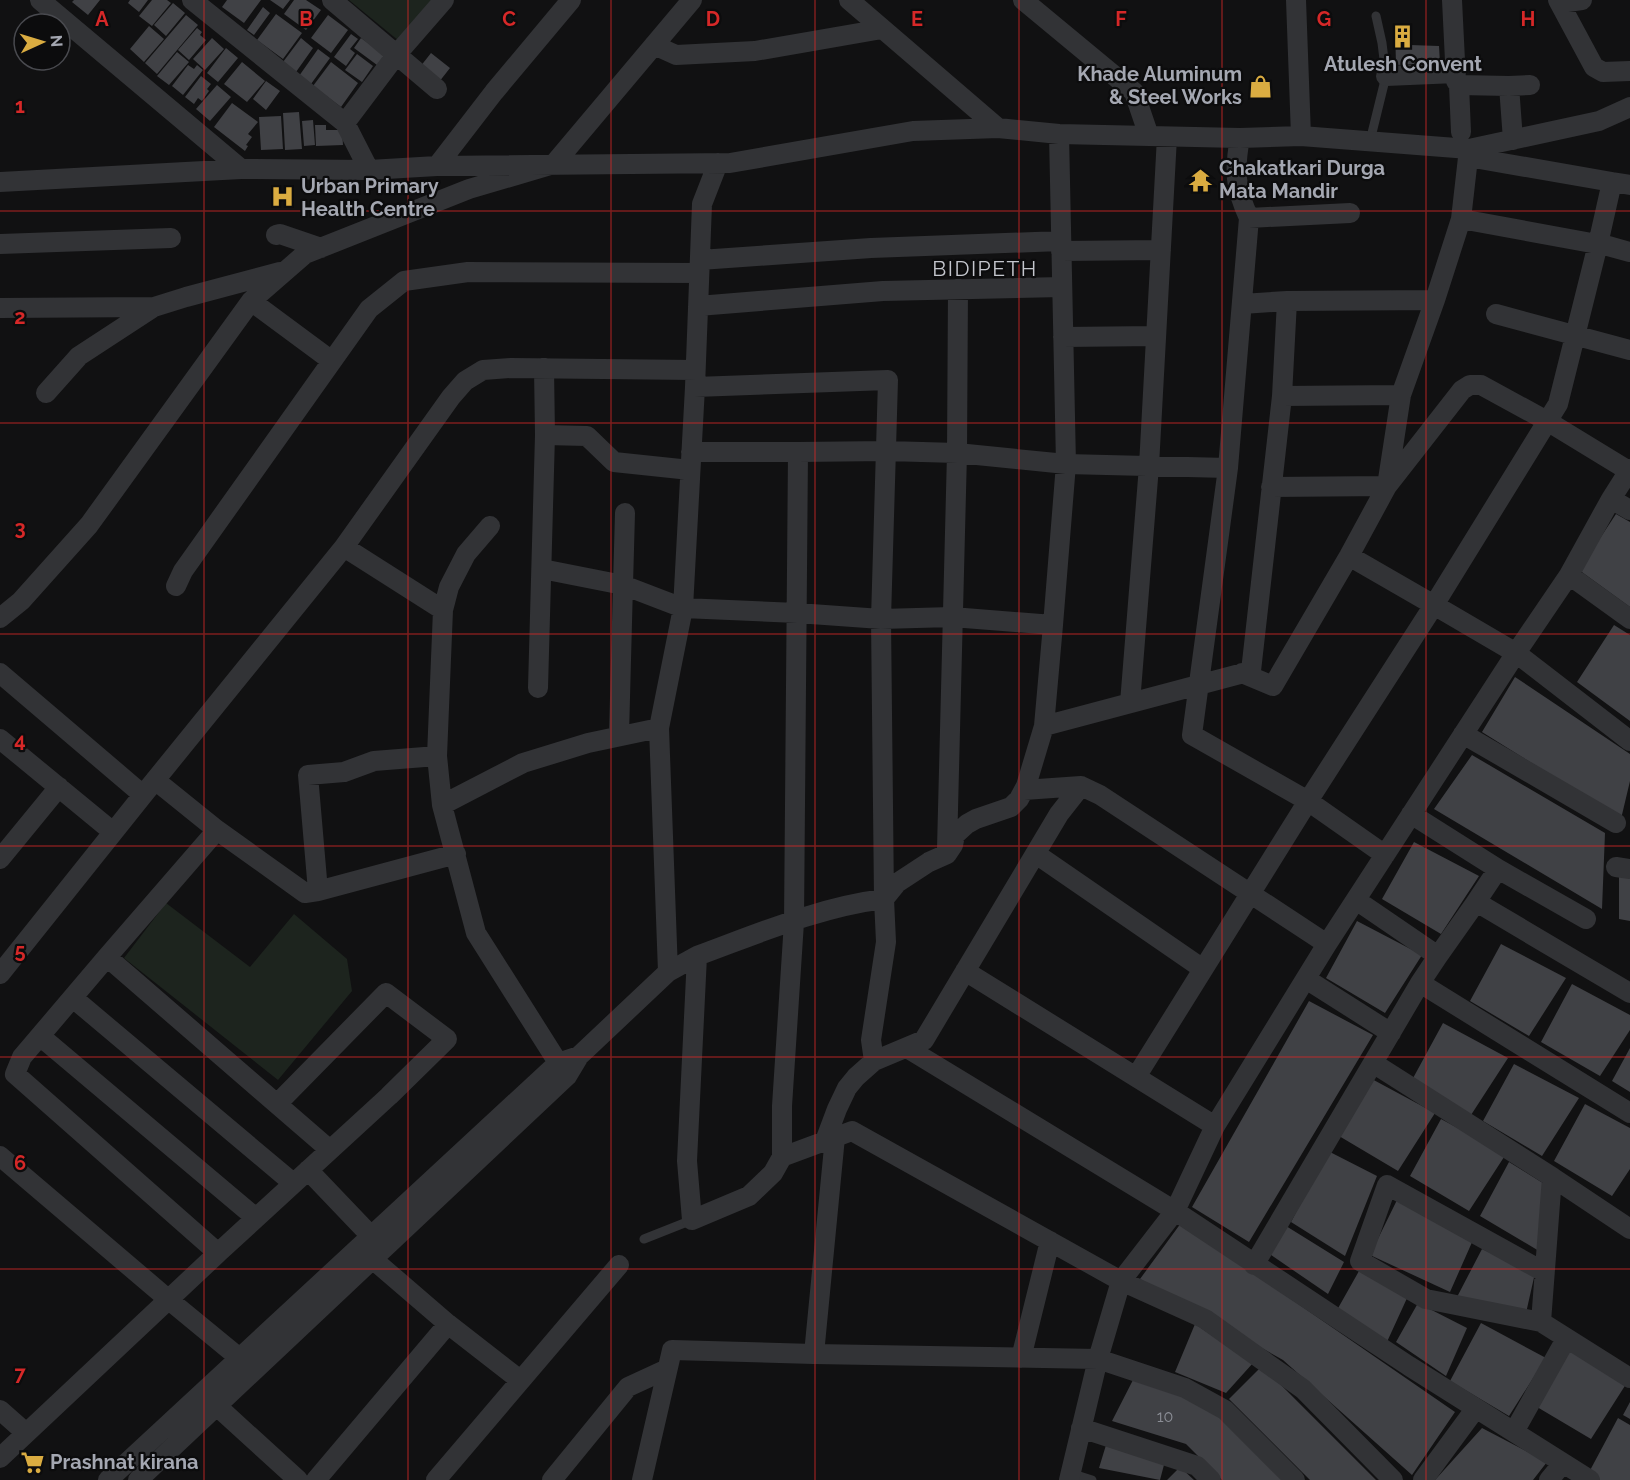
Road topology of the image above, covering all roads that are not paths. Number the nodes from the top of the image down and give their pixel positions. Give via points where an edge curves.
1 (192, 0) edge
2 (332, 0) edge
3 (444, 0) edge
4 (571, 0) edge
5 (692, 0) edge
6 (849, 0) edge
7 (1023, 0) edge
8 (1296, 0) edge
9 (1452, 0) edge
10 (1582, 0) edge
11 (1559, 2) edge
12 (48, 3) edge
13 (1376, 16) dead end
14 (882, 29) junction
15 (654, 45) junction
16 (397, 54) junction
17 (1630, 71) edge
18 (1386, 76) junction
19 (1458, 79) junction
20 (1530, 85) dead end
21 (1509, 86) junction
22 (437, 89) dead end
23 (1630, 107) edge
24 (345, 123) junction
25 (998, 128) junction
26 (1059, 134) junction
27 (1158, 136) junction
28 (1301, 136) junction
29 (1240, 138) junction
30 (1513, 140) junction
31 (1370, 141) junction
32 (1466, 146) junction
33 (718, 163) junction
34 (554, 164) junction
35 (437, 166) junction
36 (242, 169) junction
37 (369, 170) junction
38 (0, 182) edge
39 (1621, 183) edge
40 (1350, 213) dead end
41 (1249, 218) junction
42 (1461, 219) junction
43 (276, 235) dead end
44 (171, 238) dead end
45 (0, 244) edge
46 (1598, 244) junction
47 (1061, 246) junction
48 (321, 248) junction
49 (1161, 250) junction
50 (1630, 252) edge
51 (700, 266) junction
52 (285, 271) junction
53 (1062, 287) junction
54 (958, 290) junction
55 (1435, 300) junction
56 (251, 301) junction
57 (1287, 302) junction
58 (1242, 304) junction
59 (698, 306) junction
60 (154, 307) junction
61 (0, 308) edge
62 (1496, 314) dead end
63 (1156, 336) junction
64 (1574, 336) junction
65 (1063, 337) junction
66 (1630, 350) edge
67 (332, 361) junction
68 (544, 368) junction
69 (695, 378) junction
70 (46, 393) dead end
71 (1401, 395) junction
72 (1282, 396) junction
73 (1546, 421) junction
74 (545, 435) junction
75 (887, 451) junction
76 (798, 452) junction
77 (957, 453) junction
78 (691, 461) junction
79 (1066, 464) junction
80 (1149, 466) junction
81 (1228, 468) junction
82 (1629, 470) edge
83 (1387, 486) junction
84 (1271, 487) junction
85 (1611, 499) junction
86 (1630, 510) edge
87 (625, 513) dead end
88 (490, 526) dead end
89 (344, 547) junction
90 (1349, 556) junction
91 (542, 569) junction
92 (1569, 575) junction
93 (623, 585) junction
94 (176, 586) dead end
95 (1434, 605) junction
96 (683, 608) junction
97 (443, 610) junction
98 (797, 613) junction
99 (952, 617) junction
100 (0, 618) edge
101 (881, 619) junction
102 (1630, 619) edge
103 (1053, 626) junction
104 (1516, 653) junction
105 (0, 673) edge
106 (1242, 673) junction
107 (1199, 685) junction
108 (538, 688) dead end
109 (1130, 703) junction
110 (1044, 726) junction
111 (659, 728) junction
112 (1463, 734) junction
113 (619, 735) junction
114 (0, 738) edge
115 (1630, 741) edge
116 (437, 756) junction
117 (1081, 786) junction
118 (59, 787) junction
119 (148, 787) junction
120 (1024, 790) junction
121 (1308, 801) junction
122 (442, 805) junction
123 (1411, 814) junction
124 (1616, 823) dead end
125 (217, 830) junction
126 (113, 832) junction
127 (456, 854) junction
128 (947, 854) junction
129 (1036, 854) junction
130 (1385, 855) junction
131 (0, 860) edge
132 (1498, 869) junction
133 (318, 891) junction
134 (1251, 893) junction
135 (884, 899) junction
136 (1356, 900) junction
137 (1474, 905) junction
138 (1586, 919) dead end
139 (794, 922) junction
140 (1327, 944) junction
141 (697, 956) junction
142 (1438, 956) junction
143 (107, 957) junction
144 (1203, 969) junction
145 (965, 971) junction
146 (668, 972) junction
147 (0, 974) edge
148 (1306, 979) junction
149 (1420, 983) junction
150 (1630, 993) edge
151 (73, 998) junction
152 (1390, 1034) junction
153 (40, 1036) junction
154 (907, 1048) junction
155 (874, 1061) junction
156 (1373, 1063) junction
157 (562, 1070) junction
158 (1136, 1077) junction
159 (278, 1103) junction
160 (1630, 1113) edge
161 (1215, 1126) junction
162 (830, 1139) junction
163 (330, 1150) junction
164 (0, 1156) edge
165 (782, 1157) junction
166 (301, 1177) junction
167 (1552, 1177) junction
168 (1174, 1211) junction
169 (256, 1218) junction
170 (692, 1220) junction
171 (1630, 1229) edge
172 (644, 1239) dead end
173 (1050, 1241) junction
174 (367, 1247) junction
175 (218, 1252) junction
176 (1254, 1264) junction
177 (619, 1265) dead end
178 (1544, 1272) junction
179 (1121, 1281) junction
180 (169, 1300) junction
181 (1541, 1322) junction
182 (448, 1324) junction
183 (1566, 1339) junction
184 (814, 1354) junction
185 (1021, 1358) junction
186 (1098, 1359) junction
187 (248, 1364) junction
188 (667, 1369) junction
189 (1630, 1378) edge
190 (520, 1380) junction
191 (209, 1399) junction
192 (1476, 1408) junction
193 (0, 1410) edge
194 (1081, 1428) junction
195 (1514, 1432) junction
196 (26, 1433) junction
197 (0, 1458) edge
198 (1563, 1463) junction
199 (1070, 1477) edge
200 (142, 1479) edge
201 (108, 1480) edge
202 (297, 1480) edge
203 (316, 1480) edge
204 (436, 1480) edge
205 (552, 1480) edge
206 (642, 1480) edge
207 (1092, 1480) edge
208 (1211, 1480) edge
209 (1295, 1480) edge
210 (1394, 1480) edge
211 (1423, 1480) edge
212 (1549, 1480) edge
213 (1590, 1480) edge

1 - 24 street
2 - 16 street
3 - 16 street
4 - 35 street
5 - 15 street
6 - 14 street
7 - 27 street via 1134,92
8 - 28 street
9 - 19 street
10 - 11 street
11 - 17 street via 1594,67 1603,72
12 - 36 street
13 - 18 lane
14 - 15 street via 755,51 676,56
14 - 25 street
15 - 34 street
16 - 22 street
16 - 24 street
18 - 19 street
18 - 31 lane
19 - 21 street
19 - 32 street
20 - 21 street
21 - 30 street
23 - 30 street via 1599,122
24 - 37 street
25 - 26 street
25 - 33 street via 913,131
26 - 27 street
26 - 47 street
27 - 29 street
27 - 49 street
28 - 29 street
28 - 31 street
29 - 41 street via 1237,179
30 - 32 street
31 - 32 street
32 - 39 street
32 - 42 street
33 - 34 street
33 - 51 street via 702,204
34 - 35 street
34 - 48 street via 469,189
35 - 37 street
36 - 37 street
36 - 38 street
39 - 46 street
40 - 41 street
41 - 58 street
42 - 46 street
42 - 55 street
43 - 48 street
44 - 45 street
46 - 50 street
46 - 64 street
47 - 49 street
47 - 51 street via 871,248
47 - 53 street
48 - 52 street via 305,254
49 - 63 street
51 - 59 street
51 - 67 street via 468,272 404,280 369,309
52 - 56 street
52 - 60 street
53 - 54 street
53 - 65 street
54 - 59 street via 883,291
54 - 77 street
55 - 57 street
55 - 71 street
56 - 67 street
56 - 100 street via 89,525 21,602
57 - 58 street
57 - 72 street
58 - 81 street
59 - 69 street
60 - 61 street
60 - 70 street via 79,356
62 - 64 street
63 - 65 street
63 - 80 street
64 - 66 street
64 - 73 street via 1558,404
65 - 79 street
67 - 94 street
68 - 69 street
68 - 74 street
68 - 89 street via 483,370 465,381 432,421
69 - 75 street via 888,380
69 - 78 street
71 - 72 street
71 - 83 street
72 - 84 street
73 - 82 street
73 - 83 street via 1481,385 1470,385 1462,390
73 - 95 street
74 - 78 street via 587,436 614,462
74 - 91 street
75 - 76 street
75 - 77 street
75 - 101 street
76 - 78 street
76 - 98 street
77 - 79 street
77 - 99 street
78 - 96 street
79 - 80 street
79 - 103 street
80 - 81 street
80 - 109 street
81 - 107 street
82 - 85 street
83 - 84 street
83 - 90 street
84 - 106 street via 1251,671
85 - 86 street
85 - 92 street
87 - 93 street
88 - 97 street via 466,554 449,587
89 - 97 street
89 - 119 street
90 - 95 street
90 - 106 street via 1273,686
91 - 93 street
91 - 108 street
92 - 102 street
92 - 104 street
93 - 96 street
93 - 113 street
95 - 104 street
95 - 121 street
96 - 98 street
96 - 111 street
97 - 116 street
98 - 101 street
98 - 139 street
99 - 101 street
99 - 103 street
99 - 128 street
101 - 135 street
103 - 110 street
104 - 112 street
104 - 115 street
105 - 119 street
106 - 107 street
107 - 109 street
107 - 121 street via 1192,735
109 - 110 street
110 - 120 street
111 - 113 street
111 - 146 street
112 - 123 street
112 - 124 street
113 - 122 street via 523,763
114 - 118 street
116 - 122 street
116 - 133 street via 374,761 344,772 308,775
117 - 120 street
117 - 129 street
117 - 134 street
118 - 126 street
118 - 131 street
119 - 125 street
119 - 126 street
120 - 128 street via 1011,807 967,824 955,835
121 - 130 street
121 - 134 street
122 - 127 street
123 - 130 street
123 - 132 street
125 - 133 street via 305,893
125 - 143 street
126 - 147 street
127 - 133 street
127 - 157 street via 476,933
128 - 135 street via 897,883
129 - 144 street
129 - 145 street
130 - 136 street
132 - 137 street
132 - 138 street
134 - 140 street
134 - 144 street
135 - 139 street via 831,909
135 - 155 street via 886,942 871,1040
136 - 140 street
136 - 142 street
137 - 142 street
137 - 150 street via 1483,906
139 - 141 street
139 - 165 street
140 - 148 street
141 - 146 street
141 - 170 street via 687,1161
142 - 149 street
143 - 151 street
143 - 159 street
144 - 158 street
145 - 154 street via 924,1040
145 - 158 street
146 - 157 street
148 - 152 street
148 - 161 street
149 - 152 street
149 - 160 street
151 - 153 street
151 - 166 street
152 - 156 street
153 - 169 street
153 - 175 street via 22,1057 15,1074
154 - 155 street
154 - 168 street
155 - 162 street via 847,1088
156 - 167 street
156 - 176 street
157 - 174 street
158 - 161 street
159 - 163 street
159 - 163 street via 386,993 447,1039
161 - 168 street
162 - 165 street
162 - 173 street via 852,1131
162 - 184 street
163 - 166 street
164 - 180 street
165 - 170 street via 773,1173 749,1196
166 - 169 street
166 - 174 street
167 - 171 street
167 - 178 street
168 - 176 street
168 - 179 street
169 - 175 street
170 - 172 lane
173 - 179 street
173 - 185 street
174 - 182 street
174 - 187 street
175 - 180 street
176 - 192 street
177 - 190 street
178 - 181 street
178 - 181 street via 1387,1185 1360,1261 1426,1299
179 - 186 street
179 - 210 street via 1205,1319 1303,1389
180 - 187 street
180 - 196 street
181 - 183 street
182 - 190 street
182 - 203 street
183 - 189 street
183 - 195 street
184 - 185 street
184 - 188 street via 672,1350
185 - 186 street
186 - 194 street
186 - 209 street via 1185,1388 1225,1410
187 - 191 street
188 - 205 street via 628,1387
188 - 206 street
190 - 204 street
191 - 200 street
191 - 201 street
191 - 202 street
192 - 195 street
192 - 211 street
193 - 196 street
194 - 199 street
194 - 208 street via 1197,1466
195 - 198 street
196 - 197 street
198 - 212 street
198 - 213 street
199 - 207 lane

